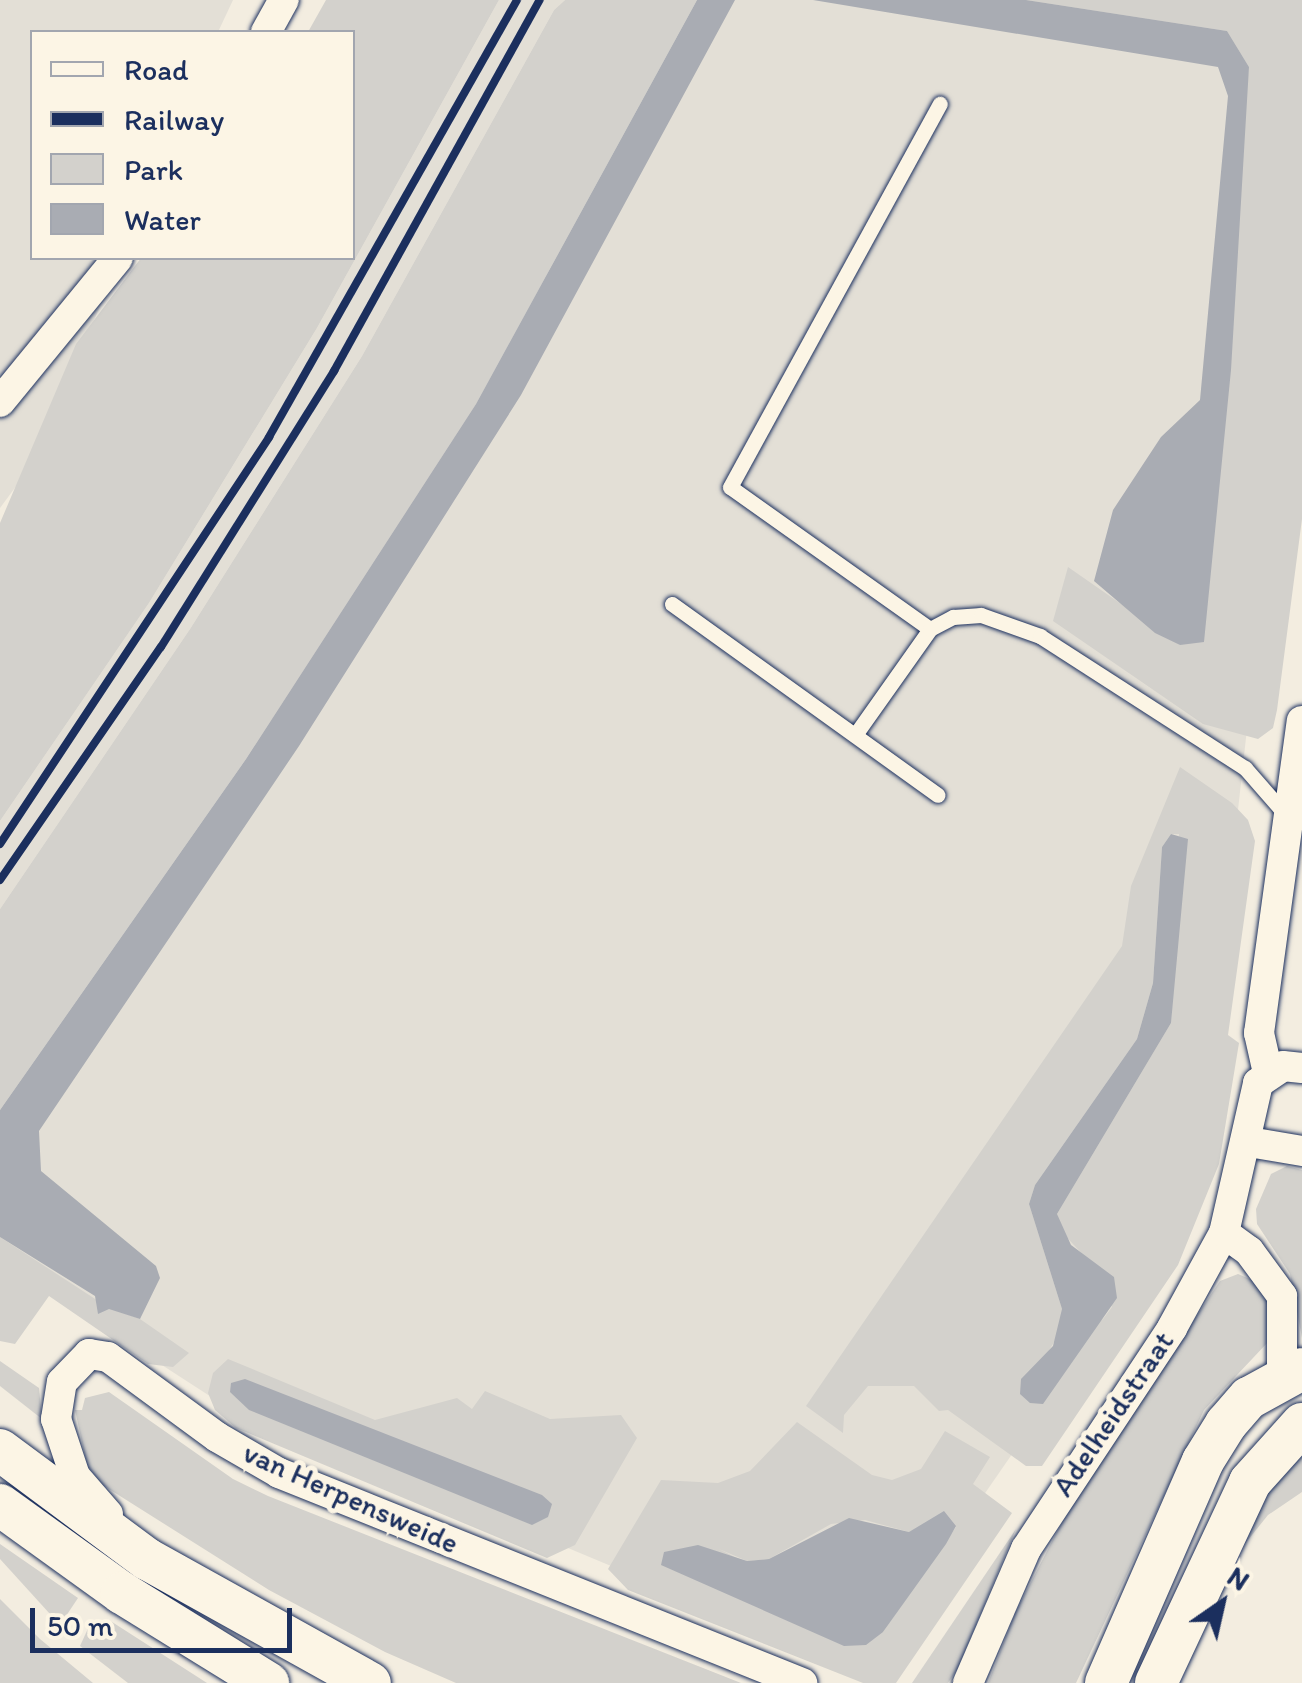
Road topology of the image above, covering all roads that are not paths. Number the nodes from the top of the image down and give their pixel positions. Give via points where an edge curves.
1 (284, 0) edge
2 (267, 30) edge
3 (940, 104) dead end
4 (116, 260) edge
5 (0, 402) edge
6 (672, 604) dead end
7 (930, 629) junction
8 (1302, 721) edge
9 (1301, 730) edge
10 (855, 735) junction
11 (938, 796) dead end
12 (1289, 818) junction
13 (1302, 1068) edge
14 (1268, 1073) junction
15 (1249, 1142) junction
16 (1302, 1151) edge
17 (1224, 1234) junction
18 (1292, 1373) edge
19 (1302, 1424) edge
20 (0, 1450) edge
21 (0, 1504) edge
22 (147, 1559) junction
23 (268, 1683) edge
24 (370, 1683) edge
25 (802, 1683) edge
26 (968, 1683) edge
27 (1106, 1683) edge
28 (1156, 1683) edge

1 - 2 street
3 - 7 lane via 730,487
4 - 5 street via 46,354
6 - 10 lane
7 - 10 lane
7 - 12 lane via 953,617 981,615 1040,636 1246,768
8 - 9 street
9 - 12 street
10 - 11 lane
12 - 14 street via 1259,1034
13 - 14 street
14 - 15 street, Adelheidstraat via 1258,1083
15 - 16 street
15 - 17 street, Adelheidstraat
17 - 18 street via 1249,1251 1282,1296
17 - 26 street, Adelheidstraat via 1172,1328 1026,1549
18 - 27 main road via 1249,1398 1204,1461
19 - 28 main road via 1250,1482
20 - 22 main road
21 - 23 main road via 122,1593
22 - 24 main road
22 - 25 street, van Herpensweide via 63,1452 58,1395 89,1354 108,1357 278,1473

